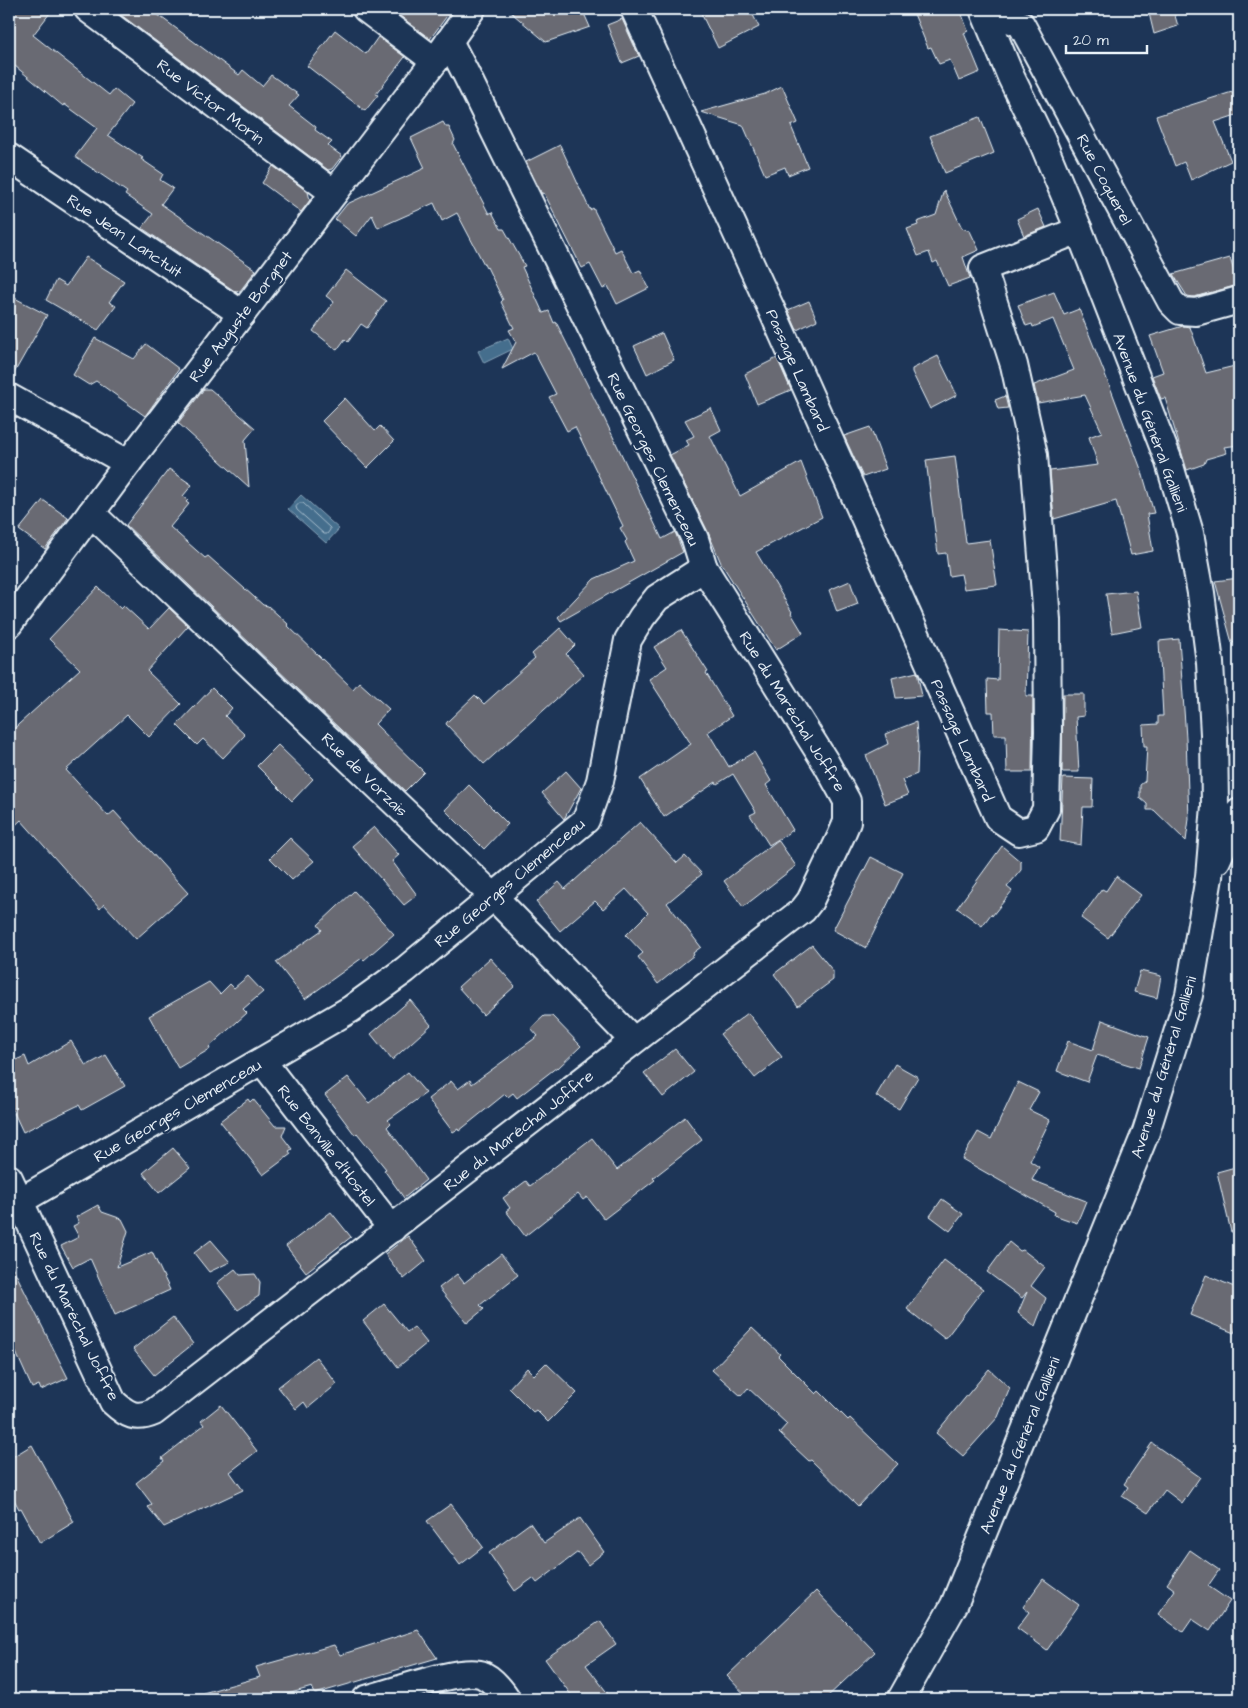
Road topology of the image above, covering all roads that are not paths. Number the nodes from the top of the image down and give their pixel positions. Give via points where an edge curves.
1 (88, 9) edge
2 (366, 9) edge
3 (472, 9) edge
4 (634, 9) edge
5 (984, 11) edge
6 (442, 51) junction
7 (9, 157) edge
8 (334, 194) junction
9 (1079, 230) junction
10 (1239, 300) edge
11 (242, 314) junction
12 (9, 397) edge
13 (128, 462) junction
14 (91, 513) junction
15 (704, 568) junction
16 (9, 624) edge
17 (1239, 812) edge
18 (1209, 877) junction
19 (494, 897) junction
20 (633, 1040) junction
21 (262, 1061) junction
22 (14, 1190) edge
23 (392, 1229) junction
24 (366, 1699) edge
25 (507, 1699) edge
26 (901, 1699) edge

1 - 8 street, Rue Victor Morin
2 - 6 street
3 - 6 street, Rue Auguste Borgnet
4 - 9 street, Passage Lambard via 998,818 1019,832 1036,828 1046,809 1047,620 1034,455 1014,365 982,268
5 - 9 street, Avenue du Général Gallieni
5 - 10 street, Rue Coquerel via 1021,24 1171,302 1180,310 1196,312
6 - 8 street, Rue Auguste Borgnet
6 - 15 street, Rue Georges Clemenceau via 465,72 690,531
7 - 11 street, Rue Jean Lanctuit
8 - 11 street, Rue Auguste Borgnet
9 - 18 street, Avenue du Général Gallieni via 1165,450 1190,533 1210,663 1213,716 1215,806
11 - 13 street, Rue Auguste Borgnet
12 - 13 street
13 - 14 street, Rue Auguste Borgnet
14 - 16 street, Rue Auguste Borgnet
14 - 19 street, Rue de Vorzais
15 - 19 street, Rue Georges Clemenceau via 657,598 628,640 600,781 586,820
15 - 20 street, Rue du Maréchal Joffre via 841,788 847,801 846,822 803,910
17 - 18 street
18 - 26 street, Avenue du Général Gallieni via 1189,995 1146,1132 954,1606
19 - 20 street, Rue de Vorzais
19 - 21 street, Rue Georges Clemenceau via 405,970 351,1009
20 - 23 street, Rue du Maréchal Joffre
21 - 22 street, Rue Georges Clemenceau
21 - 23 street, Rue Banville d'Hostel
22 - 23 street, Rue du Maréchal Joffre via 113,1402 132,1415 154,1412
24 - 25 street via 471,1672 483,1675 500,1688

